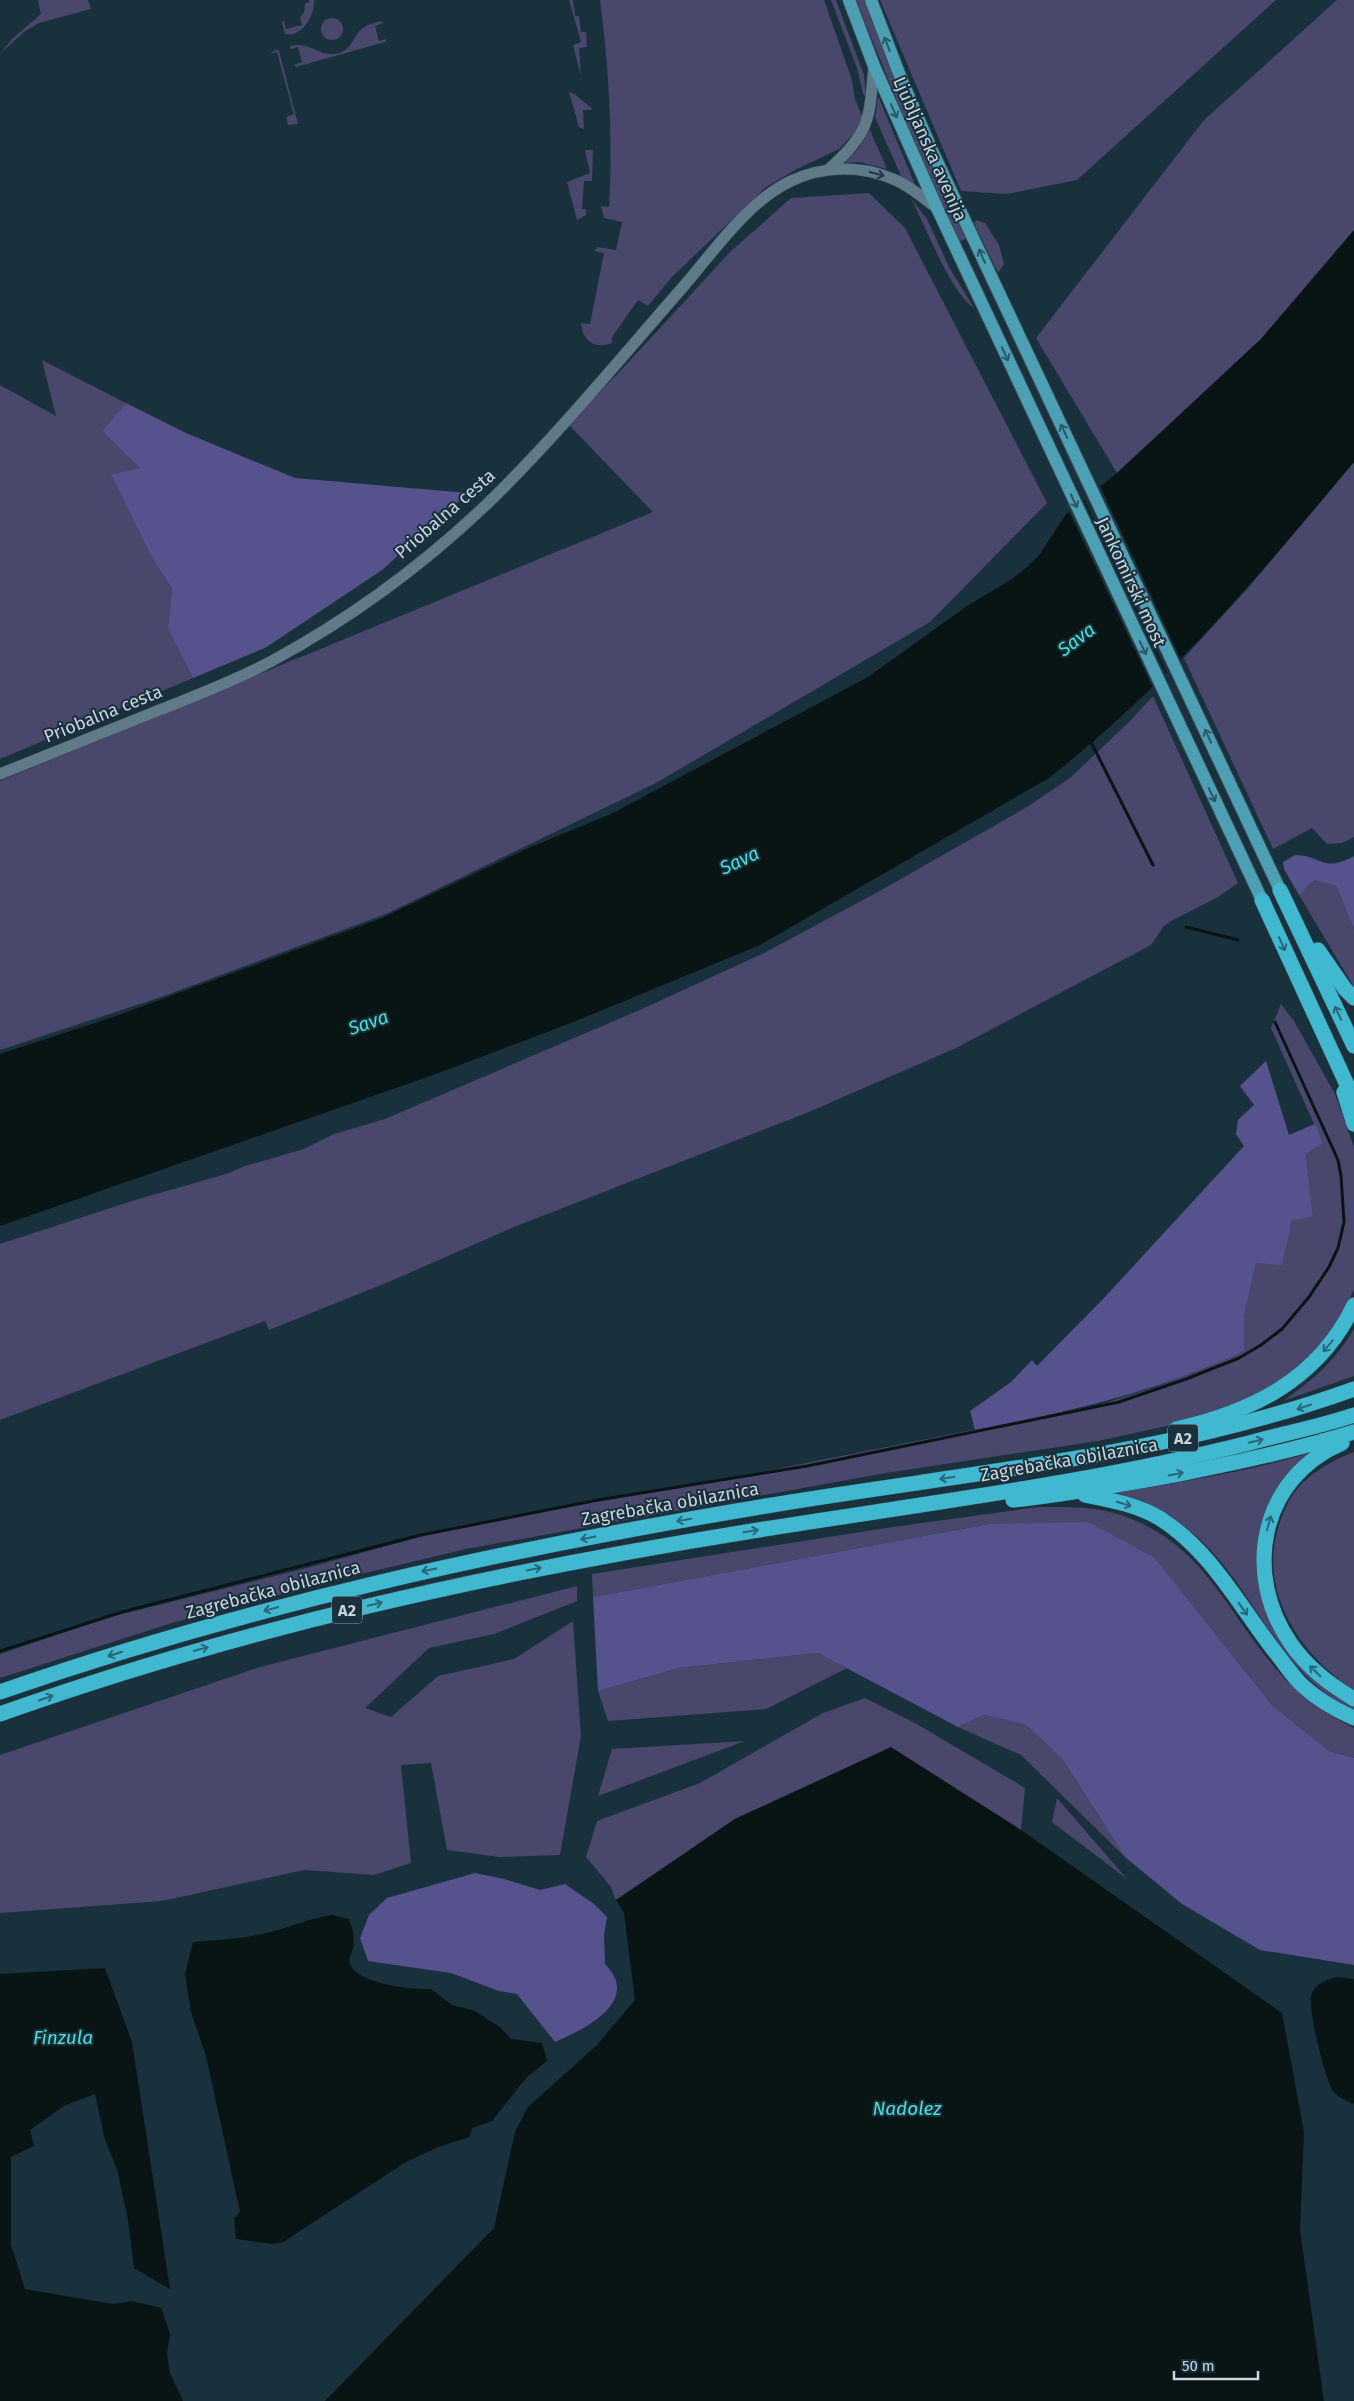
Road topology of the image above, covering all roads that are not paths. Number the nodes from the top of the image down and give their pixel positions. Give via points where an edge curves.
1 (849, 0) edge
2 (871, 0) edge
3 (874, 66) junction
4 (829, 169) junction
5 (936, 208) junction
6 (1002, 300) joint
7 (984, 310) joint
8 (0, 774) edge
9 (1283, 897) junction
10 (1262, 900) joint
11 (1354, 998) edge
12 (1353, 1043) edge
13 (1332, 1052) junction
14 (1354, 1100) edge
15 (1354, 1124) edge
16 (1354, 1305) edge
17 (1354, 1389) edge
18 (1354, 1415) edge
19 (1354, 1432) edge
20 (1354, 1438) edge
21 (1012, 1468) junction
22 (1076, 1494) junction
23 (939, 1501) junction
24 (0, 1692) edge
25 (1354, 1699) edge
26 (0, 1714) edge
27 (1354, 1718) edge

1 - 3 main road, Ljubljanska avenija
6 -> 2 main road, Ljubljanska avenija via 912,105
3 - 4 street, Priobalna cesta via 868,119 851,149
3 -> 5 main road, Ljubljanska avenija
4 -> 5 street, Priobalna cesta via 874,172 894,179
4 - 8 street, Priobalna cesta via 791,181 752,209 558,431 487,504 439,547 382,590 334,624 270,662 211,690
5 - 7 main road, Ljubljanska avenija
9 -> 6 main road, Jankomirski most
7 -> 10 main road, Jankomirski most
9 - 11 highway via 1345,990
12 -> 9 highway
10 -> 13 highway
13 - 14 highway
13 - 15 highway
16 -> 21 highway via 1333,1340 1316,1360 1294,1379 1255,1404 1200,1424
17 -> 21 highway, Zagrebačka obilaznica / A2 via 1286,1413 1204,1434
23 -> 18 highway, Zagrebačka obilaznica / A2 via 1069,1482 1209,1453
22 -> 19 highway via 1264,1457
25 -> 20 highway via 1319,1675 1291,1643 1273,1608 1264,1555 1269,1522 1282,1492 1305,1465
21 -> 24 highway, Zagrebačka obilaznica / A2 via 636,1528 393,1578 183,1632
22 - 23 highway via 966,1505
22 -> 27 highway via 1136,1507 1182,1534 1217,1571 1257,1629 1302,1685 1324,1702
26 -> 23 highway, Zagrebačka obilaznica / A2 via 190,1652 400,1598 641,1549

